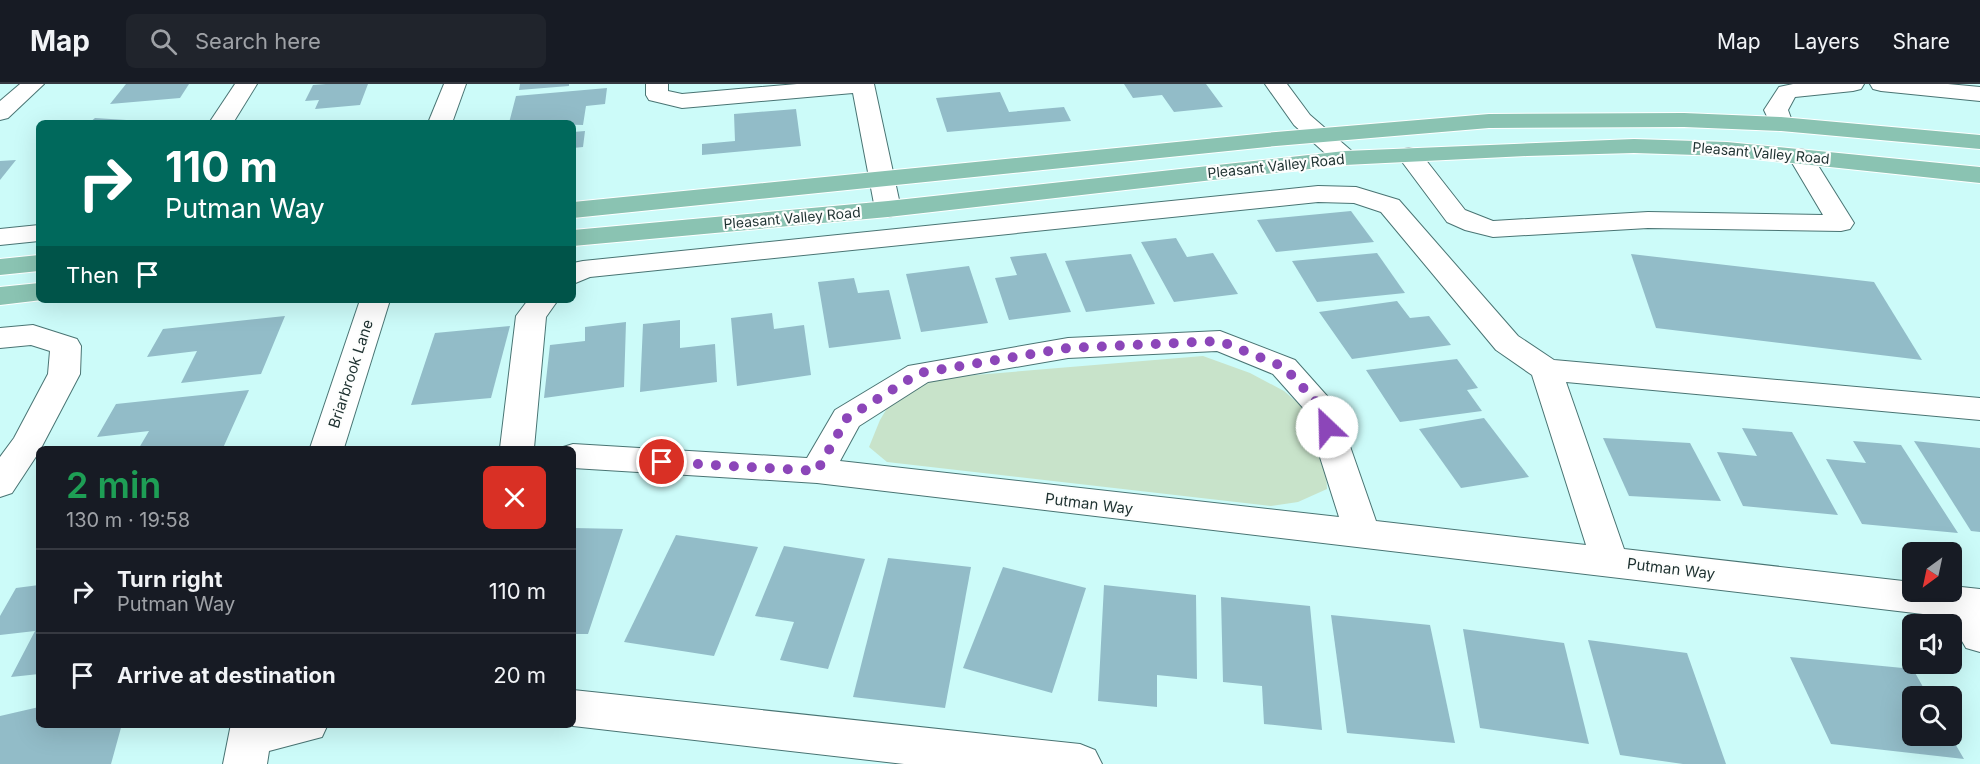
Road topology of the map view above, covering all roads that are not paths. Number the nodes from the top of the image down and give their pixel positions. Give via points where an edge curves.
1 (33, 84) edge
2 (246, 84) edge
3 (455, 84) edge
4 (657, 84) edge
5 (1276, 84) edge
6 (1853, 84) edge
7 (1881, 84) edge
8 (863, 85) edge
9 (1980, 94) edge
10 (0, 113) edge
11 (223, 120) edge
12 (441, 120) edge
13 (1781, 124) junction
14 (1320, 136) junction
15 (1980, 142) edge
16 (1409, 155) junction
17 (1800, 156) junction
18 (1345, 158) junction
19 (1980, 175) edge
20 (882, 178) junction
21 (888, 209) junction
22 (576, 210) edge
23 (36, 233) edge
24 (0, 237) edge
25 (576, 238) edge
26 (36, 263) edge
27 (0, 267) edge
28 (576, 273) edge
29 (36, 292) edge
30 (0, 296) edge
31 (374, 303) edge
32 (541, 303) edge
33 (0, 338) edge
34 (1546, 370) junction
35 (1980, 409) edge
36 (328, 446) edge
37 (517, 446) edge
38 (576, 456) edge
39 (817, 471) junction
40 (0, 484) edge
41 (1362, 534) junction
42 (1610, 562) junction
43 (1970, 604) edge
44 (1980, 636) edge
45 (576, 708) edge
46 (295, 728) edge
47 (249, 742) edge
48 (1080, 764) edge

1 - 10 street
2 - 11 street
3 - 12 street
4 - 8 street via 657,94 682,101
5 - 14 street via 1302,120
6 - 13 street via 1787,92 1776,110
7 - 9 street
8 - 20 street
13 - 14 main road, Pleasant Valley Road via 1629,119 1489,121
13 - 15 main road, Pleasant Valley Road
13 - 17 main road
14 - 18 street
14 - 20 main road, Pleasant Valley Road
16 - 17 main road, Pleasant Valley Road via 1634,146
16 - 17 street via 1456,216 1493,229 1648,220 1841,223
16 - 18 main road, Pleasant Valley Road
17 - 19 main road, Pleasant Valley Road
18 - 21 main road, Pleasant Valley Road
20 - 21 street
20 - 22 main road, Pleasant Valley Road
21 - 25 main road, Pleasant Valley Road
23 - 24 street
26 - 27 main road
28 - 34 street via 583,269 1318,194 1356,195 1390,206 1507,343
29 - 30 main road
31 - 36 street, Briarbrook Lane
32 - 37 street via 531,316
33 - 40 street via 33,335 66,346 64,374 27,444
34 - 35 street
34 - 42 street
38 - 39 street, Putman Way
39 - 41 street, Putman Way
39 - 41 street via 847,418 919,373 1068,348 1220,341 1284,367 1320,406
41 - 42 street, Putman Way
42 - 43 street, Putman Way
43 - 44 street
45 - 48 street
46 - 47 street

